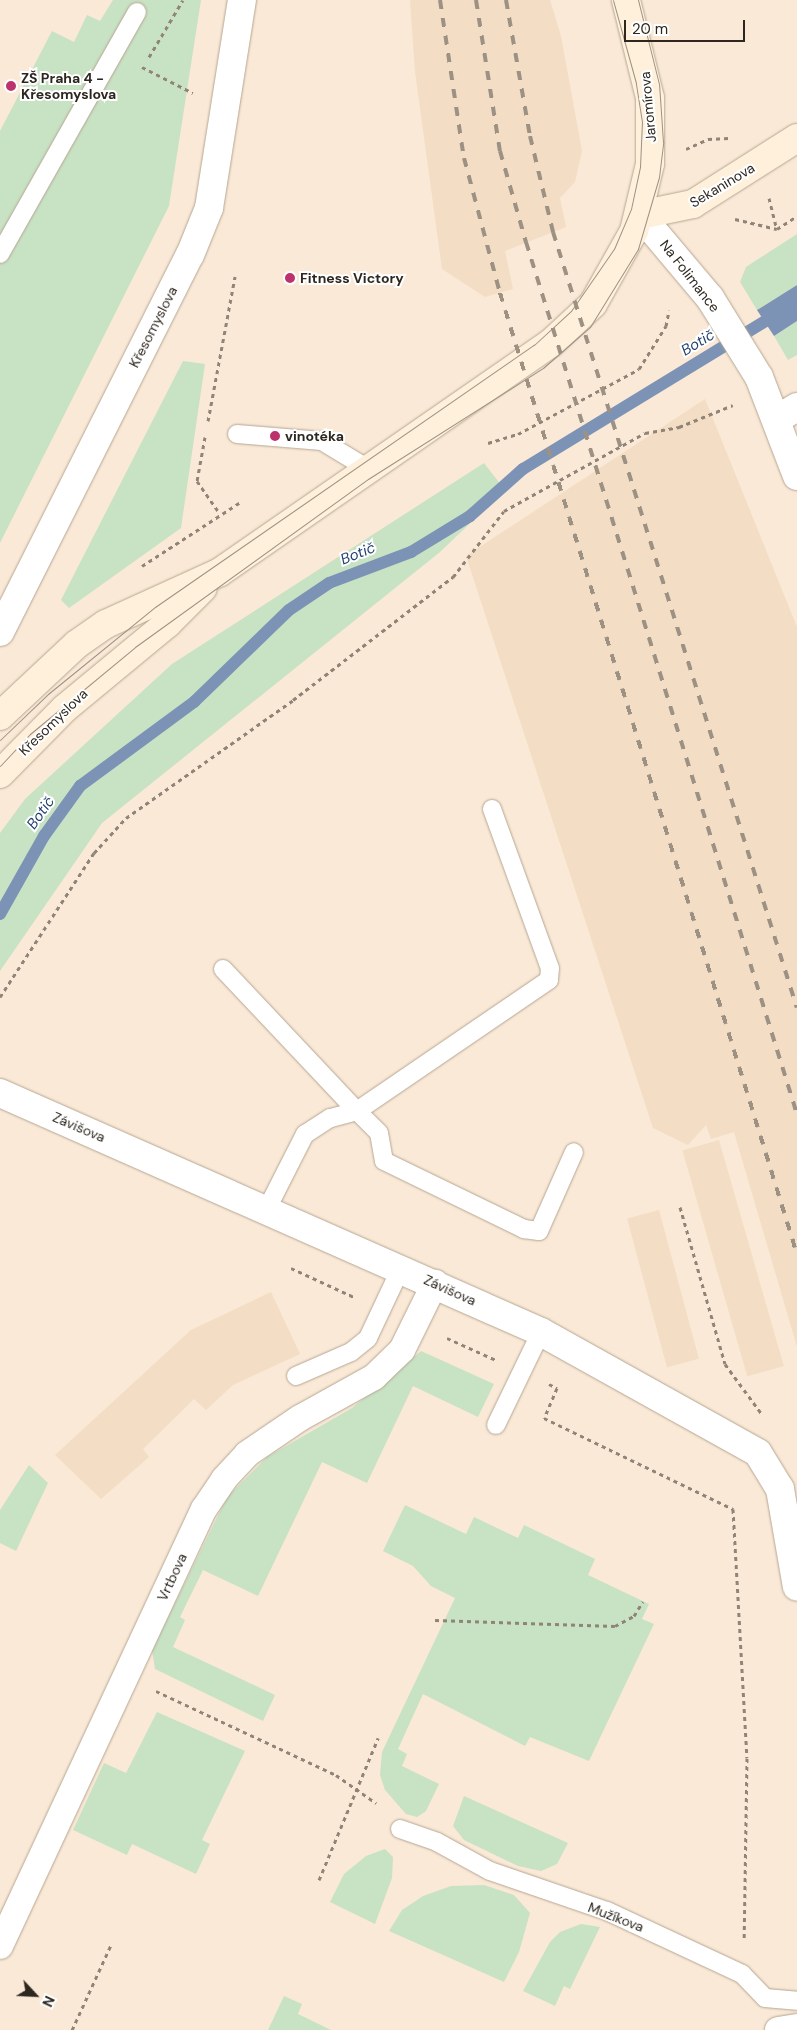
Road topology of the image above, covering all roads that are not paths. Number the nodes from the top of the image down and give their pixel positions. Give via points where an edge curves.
1 (242, 0) edge
2 (626, 0) edge
3 (137, 12) dead end
4 (797, 138) edge
5 (640, 215) junction
6 (0, 254) edge
7 (787, 413) edge
8 (237, 434) dead end
9 (368, 469) junction
10 (797, 476) edge
11 (220, 572) junction
12 (0, 632) edge
13 (0, 716) edge
14 (0, 774) edge
15 (492, 809) dead end
16 (223, 969) dead end
17 (0, 1093) edge
18 (357, 1111) junction
19 (574, 1152) dead end
20 (267, 1209) junction
21 (401, 1268) junction
22 (435, 1283) junction
23 (541, 1332) junction
24 (296, 1376) dead end
25 (496, 1425) dead end
26 (797, 1587) edge
27 (400, 1829) dead end
28 (0, 1946) edge
29 (797, 2001) edge
30 (797, 2027) edge
31 (778, 2030) edge

1 - 12 street, Křesomyslova via 209,208 190,255
2 - 5 main road, Jaromírova via 646,76 652,121 650,164
3 - 6 lane
4 - 5 main road, Sekaninova via 693,204
5 - 7 street, Na Folimance via 710,298 766,388
5 - 9 main road, Křesomyslova via 607,284 569,328
7 - 10 street, Na Folimance
8 - 9 lane via 322,441
9 - 11 main road, Křesomyslova
11 - 13 main road, Křesomyslova via 106,624 78,644
11 - 14 main road, Křesomyslova via 168,623 64,709
15 - 18 lane via 550,968 549,980
16 - 18 lane
17 - 20 street, Závišova
18 - 19 lane via 379,1133 384,1161 524,1229 539,1231
18 - 20 lane via 330,1118 305,1134
20 - 21 street, Závišova
21 - 22 street, Závišova
21 - 24 lane via 368,1338 351,1352
22 - 23 street, Závišova
22 - 28 street, Vrtbova via 402,1350 374,1377 300,1418 247,1454 224,1479 204,1509
23 - 25 lane
23 - 26 street, Závišova via 758,1453 780,1489
27 - 29 lane, Mužíkova via 437,1842 506,1878 607,1911 742,1974 765,1998
30 - 31 street

